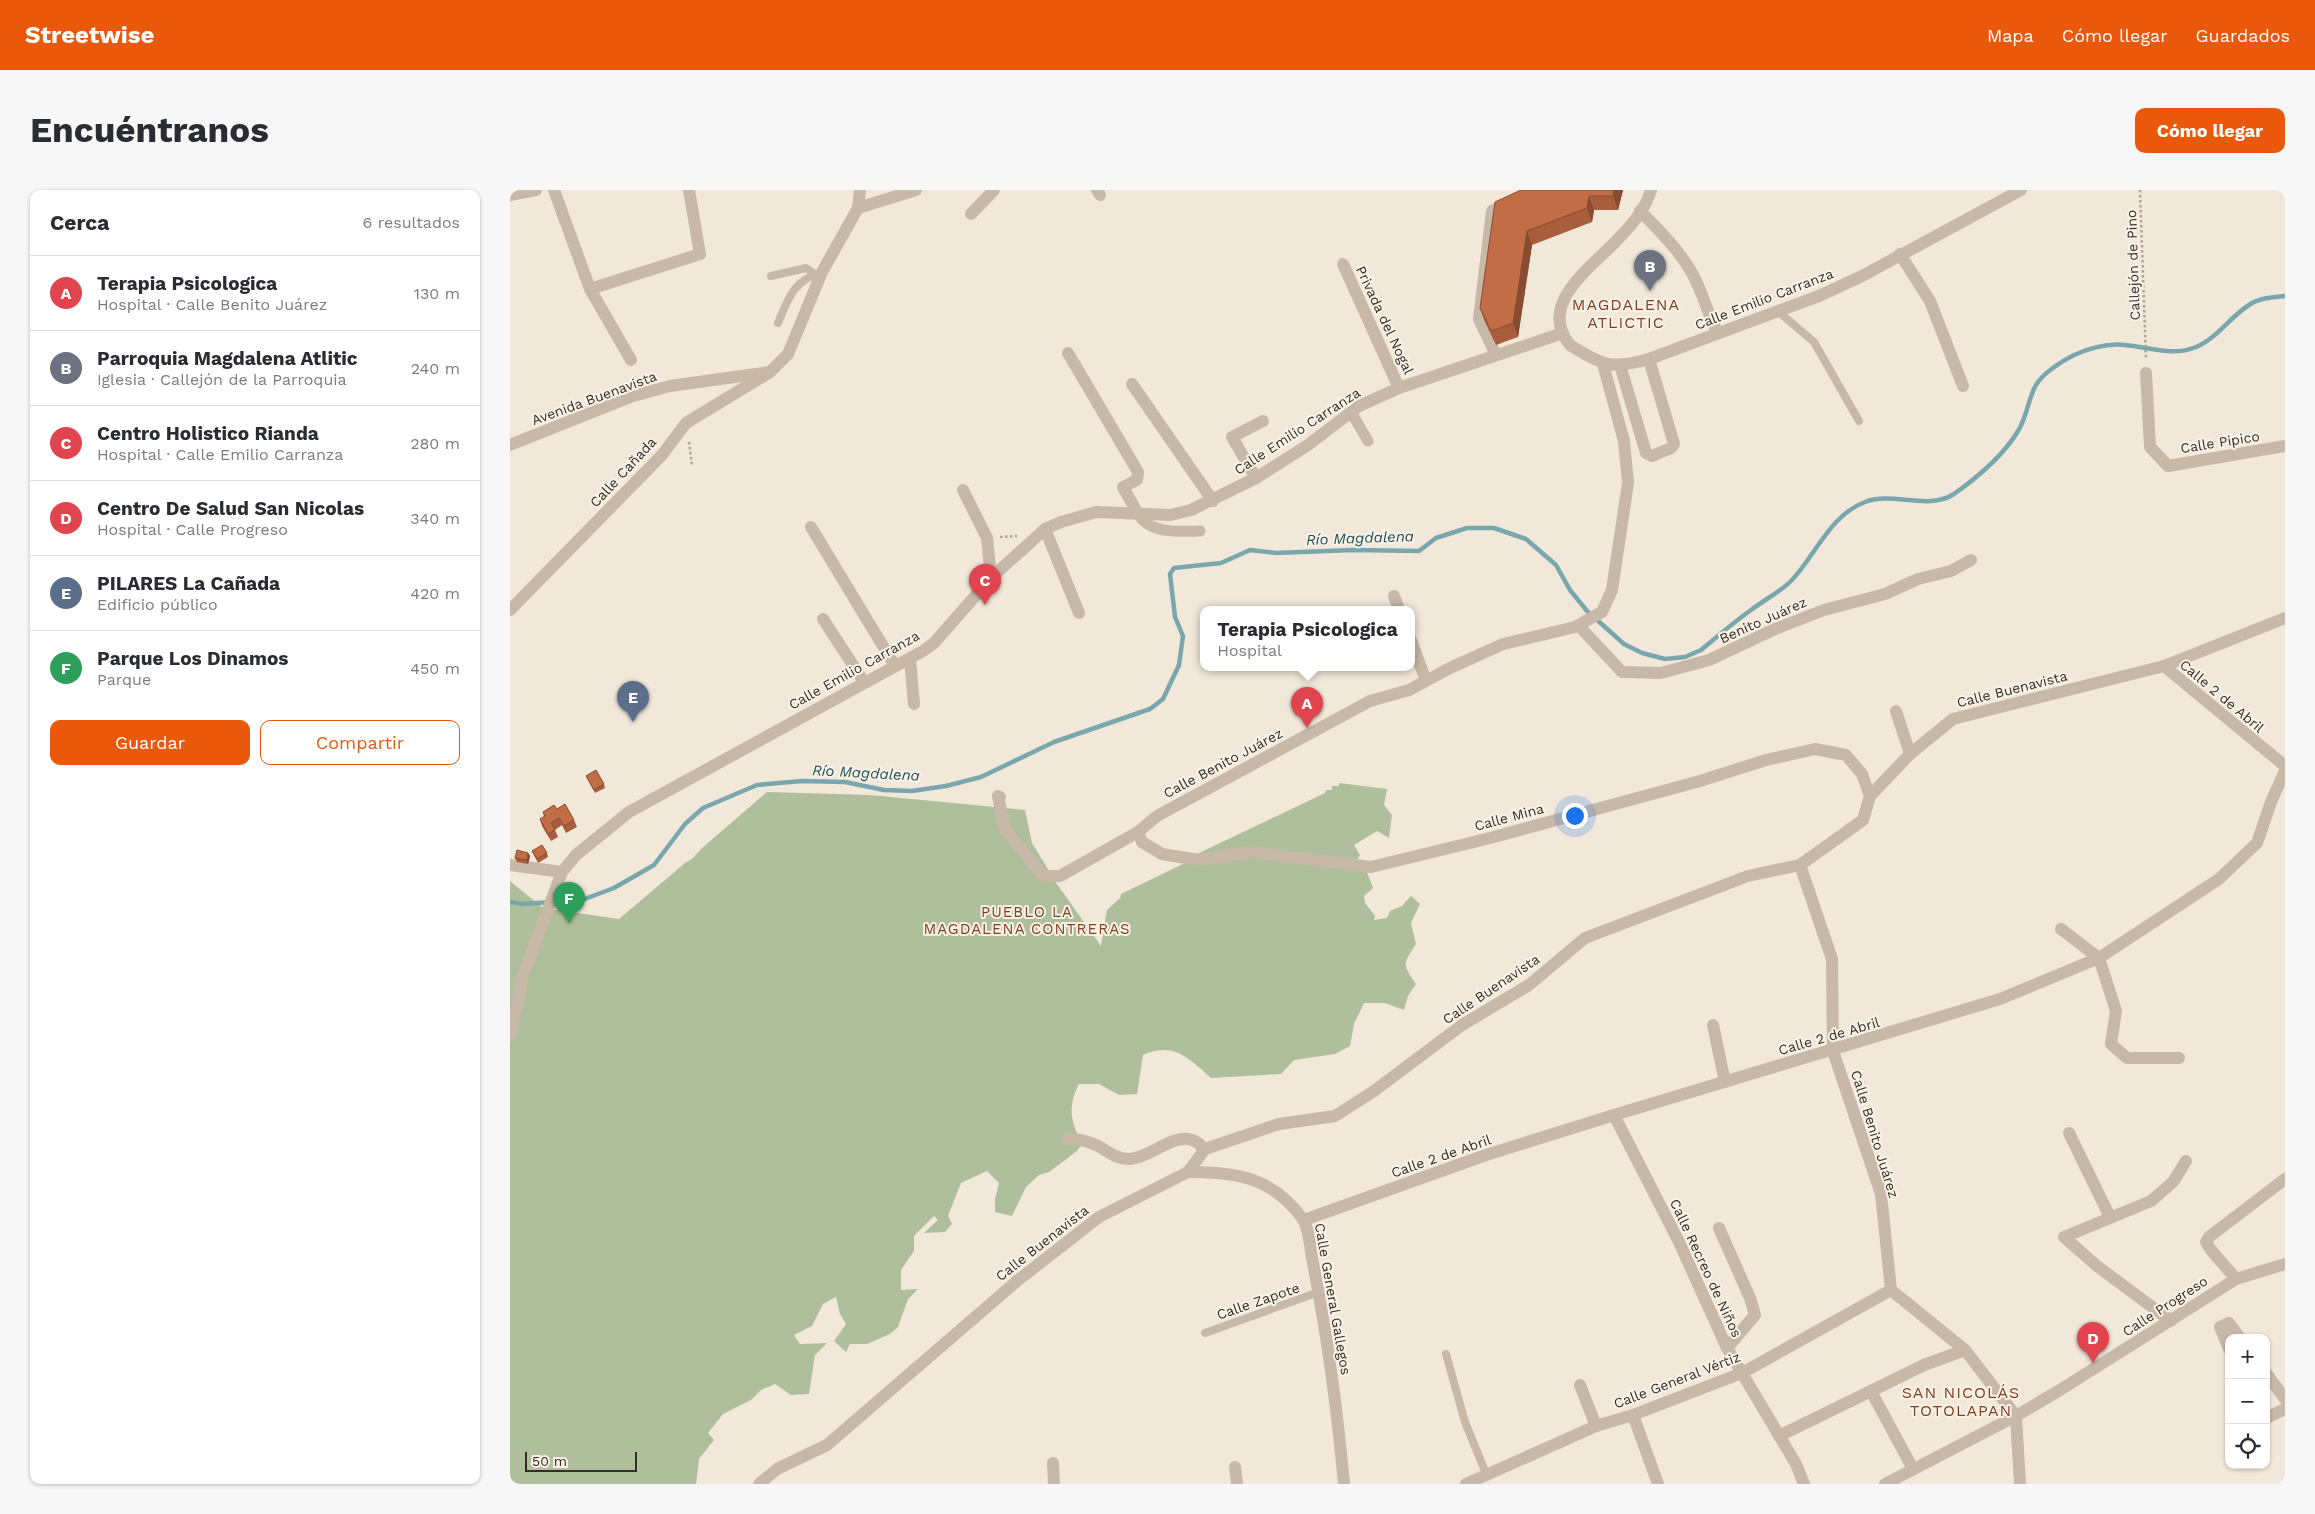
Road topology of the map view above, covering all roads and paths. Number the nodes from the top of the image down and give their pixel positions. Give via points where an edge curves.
1 (536, 190) edge
2 (554, 190) edge
3 (689, 190) edge
4 (860, 190) edge
5 (916, 190) edge
6 (994, 190) edge
7 (1537, 190) edge
8 (2021, 190) edge
9 (2140, 190) edge
10 (1651, 191) edge
11 (510, 195) edge
12 (858, 208) junction
13 (1640, 211) junction
14 (971, 214) dead end
15 (1900, 254) junction
16 (1343, 264) dead end
17 (818, 273) junction
18 (771, 276) dead end
19 (590, 289) junction
20 (1780, 312) junction
21 (778, 323) dead end
22 (1563, 333) junction
23 (1718, 333) junction
24 (1068, 353) dead end
25 (1496, 355) junction
26 (1649, 359) junction
27 (631, 360) dead end
28 (2146, 360) dead end
29 (1603, 364) junction
30 (1620, 365) junction
31 (770, 372) junction
32 (2146, 373) dead end
33 (1132, 384) dead end
34 (1963, 386) dead end
35 (1399, 388) junction
36 (1351, 412) junction
37 (1263, 421) dead end
38 (1859, 421) dead end
39 (686, 423) junction
40 (1368, 441) dead end
41 (510, 445) edge
42 (2285, 446) edge
43 (692, 465) dead end
44 (1256, 478) junction
45 (963, 490) dead end
46 (1213, 501) junction
47 (1138, 514) junction
48 (811, 528) dead end
49 (1045, 530) junction
50 (1200, 531) dead end
51 (1026, 535) dead end
52 (986, 538) junction
53 (1971, 560) dead end
54 (992, 578) junction
55 (1394, 596) dead end
56 (1398, 606) edge
57 (510, 610) edge
58 (1079, 613) dead end
59 (2285, 618) edge
60 (823, 619) dead end
61 (1580, 625) junction
62 (1415, 651) edge
63 (910, 659) junction
64 (895, 666) junction
65 (2164, 666) junction
66 (1426, 681) junction
67 (864, 682) junction
68 (914, 704) dead end
69 (1896, 711) dead end
70 (1910, 754) junction
71 (2285, 766) edge
72 (2285, 771) edge
73 (1870, 796) junction
74 (1000, 797) dead end
75 (1138, 832) junction
76 (510, 865) edge
77 (1800, 865) junction
78 (562, 872) junction
79 (2061, 929) dead end
80 (2099, 958) junction
81 (1713, 1025) dead end
82 (510, 1036) edge
83 (1833, 1051) junction
84 (2178, 1058) dead end
85 (1725, 1082) junction
86 (1614, 1115) junction
87 (2069, 1133) dead end
88 (1068, 1139) dead end
89 (1205, 1149) junction
90 (2186, 1161) dead end
91 (1188, 1172) junction
92 (2285, 1179) edge
93 (2110, 1217) junction
94 (1304, 1220) junction
95 (1719, 1228) dead end
96 (2285, 1264) edge
97 (2236, 1278) junction
98 (1891, 1290) junction
99 (1319, 1292) junction
100 (2170, 1321) junction
101 (1205, 1333) dead end
102 (2237, 1334) edge
103 (2225, 1339) edge
104 (1727, 1348) junction
105 (1965, 1350) junction
106 (1446, 1354) dead end
107 (1742, 1373) junction
108 (2270, 1379) edge
109 (1580, 1385) dead end
110 (1871, 1391) junction
111 (2285, 1399) edge
112 (2285, 1409) edge
113 (1633, 1415) junction
114 (2016, 1416) junction
115 (2270, 1416) edge
116 (1596, 1426) junction
117 (1779, 1436) junction
118 (1053, 1463) dead end
119 (1235, 1467) dead end
120 (1913, 1469) junction
121 (1487, 1476) junction
122 (759, 1484) edge
123 (1054, 1484) edge
124 (1237, 1484) edge
125 (1344, 1484) edge
126 (1466, 1484) edge
127 (1658, 1484) edge
128 (1804, 1484) edge
129 (1885, 1484) edge
130 (2020, 1484) edge

1 - 11 street
2 - 19 street
3 - 19 street via 700,254
4 - 12 street
5 - 12 street
6 - 14 street
7 - 25 street via 1492,211 1479,319
8 - 15 street, Calle Emilio Carranza
9 - 28 path, Callejón de Pino
10 - 13 street
12 - 17 street
13 - 22 street via 1569,290 1560,318
13 - 23 street via 1665,237 1692,274
15 - 20 street, Calle Emilio Carranza via 1862,276
15 - 34 street via 1930,301
16 - 35 street, Privada del Nogal
17 - 18 lane via 806,268
17 - 21 lane via 801,281 791,293
17 - 31 street via 788,354
19 - 27 street
20 - 23 street, Calle Emilio Carranza
20 - 38 lane via 1814,342
22 - 25 street, Calle Emilio Carranza
22 - 29 street, Calle Emilio Carranza via 1570,345
23 - 26 street, Calle Emilio Carranza
24 - 47 street via 1138,472 1137,480 1123,487
25 - 35 street, Calle Emilio Carranza
26 - 30 street, Calle Emilio Carranza
26 - 30 street via 1674,444 1652,456 1646,453
29 - 30 street, Calle Emilio Carranza
29 - 61 street, Calle Benito Juárez via 1624,441 1628,483 1612,590 1602,612
31 - 39 street, Calle Cañada
31 - 41 street, Avenida Buenavista via 670,386 633,396
32 - 42 street, Calle Pipico via 2150,447 2168,466
33 - 46 street
35 - 36 street, Calle Emilio Carranza
36 - 40 street
36 - 44 street, Calle Emilio Carranza via 1308,445
37 - 44 street via 1232,437
39 - 43 path
39 - 57 street, Calle Cañada via 662,454
44 - 46 street, Calle Emilio Carranza
45 - 52 street
46 - 47 street, Calle Emilio Carranza via 1170,515
47 - 49 street, Calle Emilio Carranza via 1096,512
47 - 50 street via 1142,521 1163,530
48 - 64 street
49 - 54 street, Calle Emilio Carranza
49 - 58 street
51 - 52 path
52 - 54 street
53 - 61 street, Benito Juárez via 1951,571 1918,579 1886,594 1824,610 1708,660 1661,673 1622,672
54 - 63 street, Calle Emilio Carranza via 934,643
55 - 56 street
59 - 65 street, Calle Buenavista
60 - 67 street
61 - 66 street, Calle Benito Juárez via 1503,644
62 - 66 street
63 - 64 street, Calle Emilio Carranza
63 - 68 street
64 - 67 street, Calle Emilio Carranza
65 - 70 street, Calle Buenavista via 1953,719
65 - 71 street, Calle 2 de Abril
66 - 75 street, Calle Benito Juárez via 1409,690 1370,701 1157,816
67 - 78 street, Calle Emilio Carranza via 629,812 576,854
69 - 70 street
70 - 73 street, Calle Buenavista
72 - 80 street, Calle 2 de Abril via 2257,843 2219,879
73 - 75 street, Calle Mina via 1862,774 1846,755 1815,749 1371,867 1250,852 1199,860 1162,854 1142,842
73 - 77 street, Calle Buenavista via 1863,820
74 - 75 street, Calle Benito Juárez via 1005,829 1043,876 1060,876
76 - 78 street
77 - 83 street, Calle Benito Juárez via 1832,959
77 - 89 street, Calle Buenavista via 1748,876 1585,938 1529,985 1462,1025 1335,1116 1279,1124
78 - 82 street via 523,975
79 - 80 street
80 - 83 street, Calle 2 de Abril via 2000,999
80 - 84 street via 2116,1011 2111,1044 2127,1058
81 - 85 street
83 - 85 street, Calle 2 de Abril
83 - 98 street, Calle Benito Juárez via 1881,1194
85 - 86 street, Calle 2 de Abril
86 - 94 street, Calle 2 de Abril
86 - 104 street, Calle Recreo de Niños via 1679,1242
87 - 93 street
88 - 89 street via 1092,1143 1127,1159 1142,1156 1176,1140 1193,1140
89 - 91 street, Calle Buenavista
90 - 93 street via 2173,1182 2151,1201
91 - 94 street, Calle General Gallegos via 1224,1172 1257,1181 1282,1195
91 - 122 street, Calle Buenavista via 1099,1216 1017,1280 827,1445 777,1469
92 - 97 street via 2206,1242
93 - 100 street via 2064,1237
94 - 99 street, Calle General Gallegos
95 - 104 street via 1755,1315
96 - 97 street, Calle Progreso
97 - 100 street, Calle Progreso
98 - 105 street
98 - 107 street, Calle General Vértiz
99 - 101 lane, Calle Zapote
99 - 125 street, Calle General Gallegos
100 - 114 street, Calle Progreso
102 - 103 street via 2229,1323 2220,1327
104 - 107 street, Calle Recreo de Niños
105 - 110 street via 1924,1365
105 - 114 street
106 - 121 lane via 1465,1422
107 - 113 street, Calle General Vértiz
107 - 117 street, Calle Recreo de Niños
108 - 111 street
109 - 116 street
110 - 117 street
110 - 120 street
112 - 115 street
113 - 116 street, Calle General Vértiz
113 - 127 street
114 - 120 street, Calle Progreso
114 - 130 street
116 - 121 street, Calle General Vértiz
117 - 128 street, Calle Recreo de Niños
118 - 123 street
119 - 124 street
120 - 129 street, Calle Progreso
121 - 126 street, Calle General Vértiz

